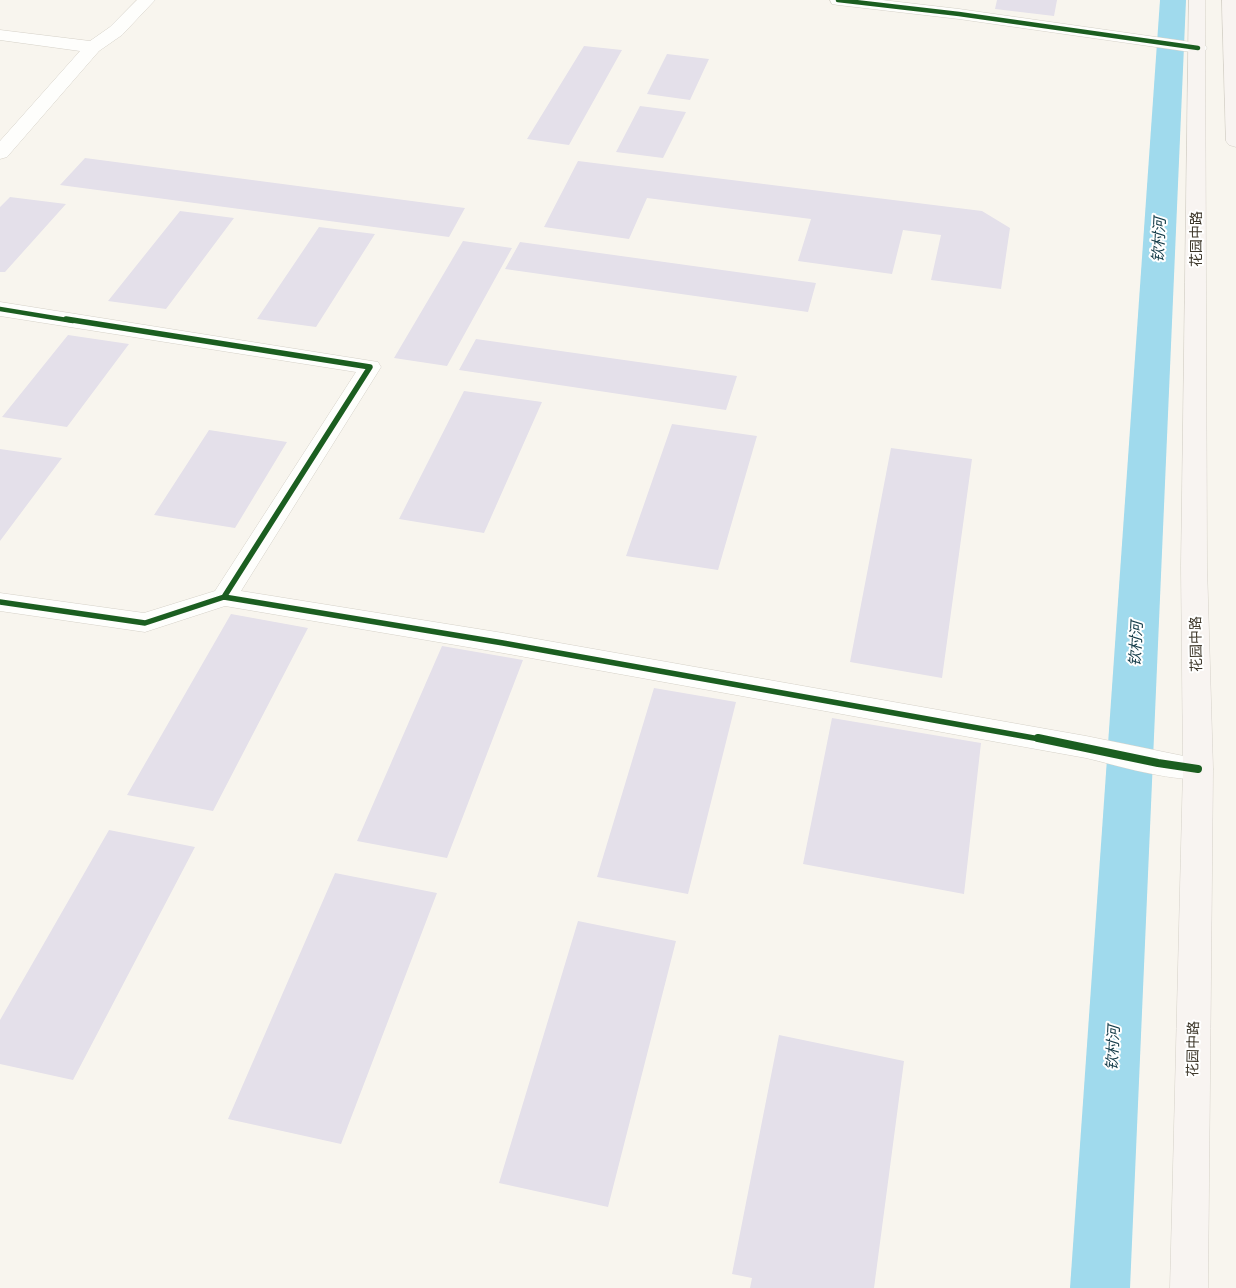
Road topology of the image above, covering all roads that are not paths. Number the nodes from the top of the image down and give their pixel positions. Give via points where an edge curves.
1 (146, 0) edge
2 (838, 0) edge
3 (1198, 0) edge
4 (1230, 0) edge
5 (0, 35) edge
6 (94, 47) junction
7 (1192, 47) junction
8 (1236, 141) edge
9 (0, 153) edge
10 (0, 309) edge
11 (224, 598) junction
12 (0, 602) edge
13 (1198, 769) junction
14 (1189, 1288) edge

1 - 6 street via 116,31
2 - 7 street
3 - 7 main road, 花园中路
4 - 8 main road
5 - 6 street
6 - 9 street
7 - 13 main road, 花园中路
10 - 11 street via 370,367
11 - 12 street via 145,623
11 - 13 street via 513,645
13 - 14 main road, 花园中路

